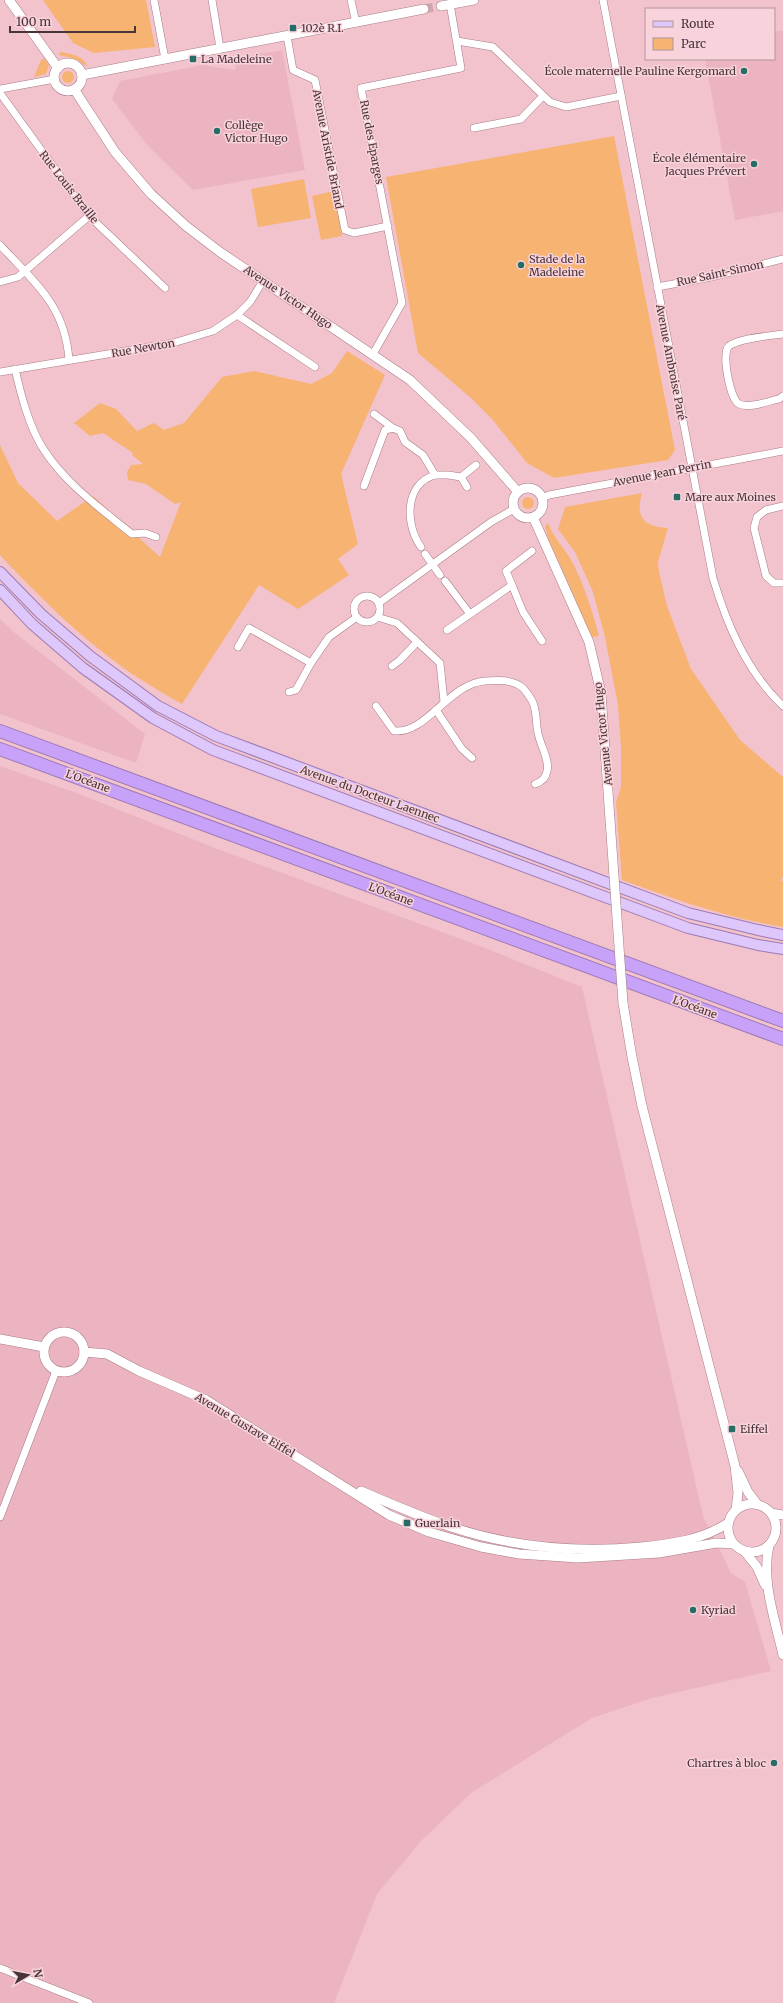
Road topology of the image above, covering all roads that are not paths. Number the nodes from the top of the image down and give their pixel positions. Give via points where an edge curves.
1 (9, 0) edge
2 (154, 0) edge
3 (212, 0) edge
4 (351, 0) edge
5 (474, 0) edge
6 (603, 0) edge
7 (446, 4) edge
8 (424, 9) tunnel mouth
9 (356, 23) junction
10 (287, 36) junction
11 (457, 41) junction
12 (220, 48) junction
13 (165, 59) junction
14 (58, 68) junction
15 (82, 75) junction
16 (55, 79) junction
17 (0, 89) edge
18 (74, 89) junction
19 (0, 93) edge
20 (543, 96) junction
21 (621, 96) junction
22 (474, 128) dead end
23 (89, 216) junction
24 (388, 226) junction
25 (0, 245) edge
26 (783, 259) edge
27 (24, 271) junction
28 (263, 280) junction
29 (0, 282) edge
30 (657, 287) junction
31 (165, 288) dead end
32 (238, 315) junction
33 (783, 334) edge
34 (373, 354) junction
35 (69, 360) junction
36 (315, 367) dead end
37 (15, 369) junction
38 (0, 372) edge
39 (783, 396) edge
40 (374, 414) dead end
41 (393, 428) junction
42 (783, 451) edge
43 (476, 465) dead end
44 (691, 468) junction
45 (435, 475) junction
46 (461, 477) junction
47 (364, 486) dead end
48 (467, 487) dead end
49 (518, 492) junction
50 (542, 498) junction
51 (783, 506) edge
52 (514, 509) junction
53 (533, 517) junction
54 (156, 537) dead end
55 (421, 547) dead end
56 (532, 551) dead end
57 (426, 554) dead end
58 (433, 564) junction
59 (0, 572) edge
60 (783, 583) edge
61 (512, 585) junction
62 (0, 590) edge
63 (379, 603) junction
64 (470, 614) junction
65 (357, 616) junction
66 (377, 616) junction
67 (447, 630) dead end
68 (542, 641) dead end
69 (417, 642) junction
70 (238, 647) dead end
71 (311, 663) junction
72 (392, 666) dead end
73 (289, 692) dead end
74 (444, 702) junction
75 (376, 706) dead end
76 (783, 706) edge
77 (436, 710) junction
78 (0, 731) edge
79 (0, 749) edge
80 (472, 758) dead end
81 (535, 784) dead end
82 (783, 935) edge
83 (783, 949) edge
84 (783, 1021) edge
85 (783, 1039) edge
86 (0, 1339) edge
87 (44, 1347) junction
88 (84, 1352) junction
89 (56, 1371) junction
90 (735, 1466) junction
91 (334, 1480) junction
92 (757, 1504) junction
93 (736, 1510) junction
94 (771, 1513) junction
95 (783, 1515) edge
96 (0, 1517) edge
97 (728, 1523) junction
98 (431, 1527) dead end
99 (453, 1528) junction
100 (779, 1531) edge
101 (733, 1544) junction
102 (769, 1545) junction
103 (745, 1552) junction
104 (768, 1590) junction
105 (783, 1655) edge
106 (0, 1968) edge
107 (89, 2003) edge

1 - 14 main road
2 - 13 street
3 - 12 street
4 - 9 street
5 - 7 main road
6 - 21 street, Avenue Ambroise Paré
7 - 11 street, Rue des Eparges
8 - 9 main road
9 - 10 main road
10 - 12 main road
10 - 24 street, Avenue Aristide Briand via 293,70 315,80 345,230 354,233
11 - 20 street via 493,47
11 - 24 street, Rue des Eparges via 461,68 361,88
12 - 13 main road
13 - 15 main road
14 - 15 main road via 65,63 74,64
14 - 16 main road
15 - 18 main road via 81,82
16 - 17 street
16 - 18 main road via 62,89
18 - 28 main road, Avenue Victor Hugo via 115,152 151,194 186,226
19 - 23 street, Rue Louis Braille
20 - 21 street via 550,102 566,107
20 - 22 street via 521,119
21 - 30 street, Avenue Ambroise Paré
23 - 27 street
23 - 31 street, Rue Louis Braille
24 - 34 street, Rue des Eparges via 402,303
25 - 27 street
26 - 30 street, Rue Saint-Simon
27 - 29 street via 18,277
27 - 35 street via 57,310 66,336
28 - 32 street, Rue Newton via 250,302
28 - 34 main road, Avenue Victor Hugo
30 - 44 street, Avenue Ambroise Paré
32 - 35 street, Rue Newton via 213,331 172,343
32 - 36 street
33 - 39 street via 736,342 728,348 724,356 733,396 738,403 745,405
34 - 49 main road, Avenue Victor Hugo via 410,380 440,406
35 - 37 street, Rue Newton
37 - 38 street, Rue Newton
37 - 54 street via 25,404 43,449 67,479 132,534 145,533
40 - 41 street
41 - 45 street via 400,431 405,442 423,455
41 - 47 street via 385,430
42 - 44 street, Avenue Jean Perrin
43 - 46 street
44 - 50 street, Avenue Jean Perrin
44 - 76 street, Avenue Ambroise Paré via 713,578 723,610 737,642 756,674
45 - 46 street
45 - 55 street via 426,478 416,488 411,501 410,526
46 - 48 street
49 - 50 main road via 527,488 532,489
49 - 52 main road via 513,499
50 - 53 main road via 542,508
51 - 60 street via 766,510 757,517 754,528 766,576 774,583
52 - 53 main road via 519,516
52 - 58 street via 491,522
53 - 90 main road, Avenue Victor Hugo, bridge via 589,642 601,693 623,1004 632,1057 642,1106
56 - 61 street via 506,571
57 - 58 street
58 - 63 street
58 - 64 street
59 - 82 main road, Avenue du Docteur Laennec via 41,614 90,656 158,706 216,736 688,913
61 - 64 street
61 - 68 street via 524,612
62 - 83 main road, Avenue du Docteur Laennec via 32,624 83,668 153,718 213,750 688,928
63 - 65 street via 370,596 362,597 354,608
63 - 66 street via 380,612
64 - 67 street
65 - 66 street via 369,622
65 - 71 street via 329,637
66 - 69 street via 397,623
69 - 72 street
69 - 74 street via 440,663
70 - 71 street via 249,628
71 - 73 street via 296,690
74 - 77 street
74 - 81 street via 472,684 483,681 510,681 522,688 534,705 537,733 547,760 547,771 541,782
75 - 77 street via 394,732 403,732 415,726
77 - 80 street via 462,749
78 - 84 highway, L’Océane
79 - 85 highway, L’Océane
86 - 87 main road
87 - 88 main road via 51,1336 70,1332 80,1340
87 - 89 main road via 44,1358
88 - 89 main road via 83,1359 75,1369 69,1372
88 - 91 main road, Avenue Gustave Eiffel via 107,1354 206,1400
89 - 96 street
90 - 92 main road
90 - 93 main road via 738,1494
91 - 99 main road, Avenue Gustave Eiffel
91 - 101 main road, Avenue Gustave Eiffel via 390,1515 429,1532 481,1547 519,1554 586,1558 659,1553 716,1543
92 - 93 main road via 746,1505
92 - 94 main road
93 - 97 main road
94 - 95 main road
94 - 100 main road
97 - 99 main road, Avenue Gustave Eiffel via 713,1533 662,1545 581,1550 500,1540
97 - 101 main road via 728,1534
98 - 99 main road
100 - 102 main road
101 - 103 main road
102 - 103 main road via 760,1551
102 - 104 main road via 766,1565
103 - 104 main road
104 - 105 main road
106 - 107 street

